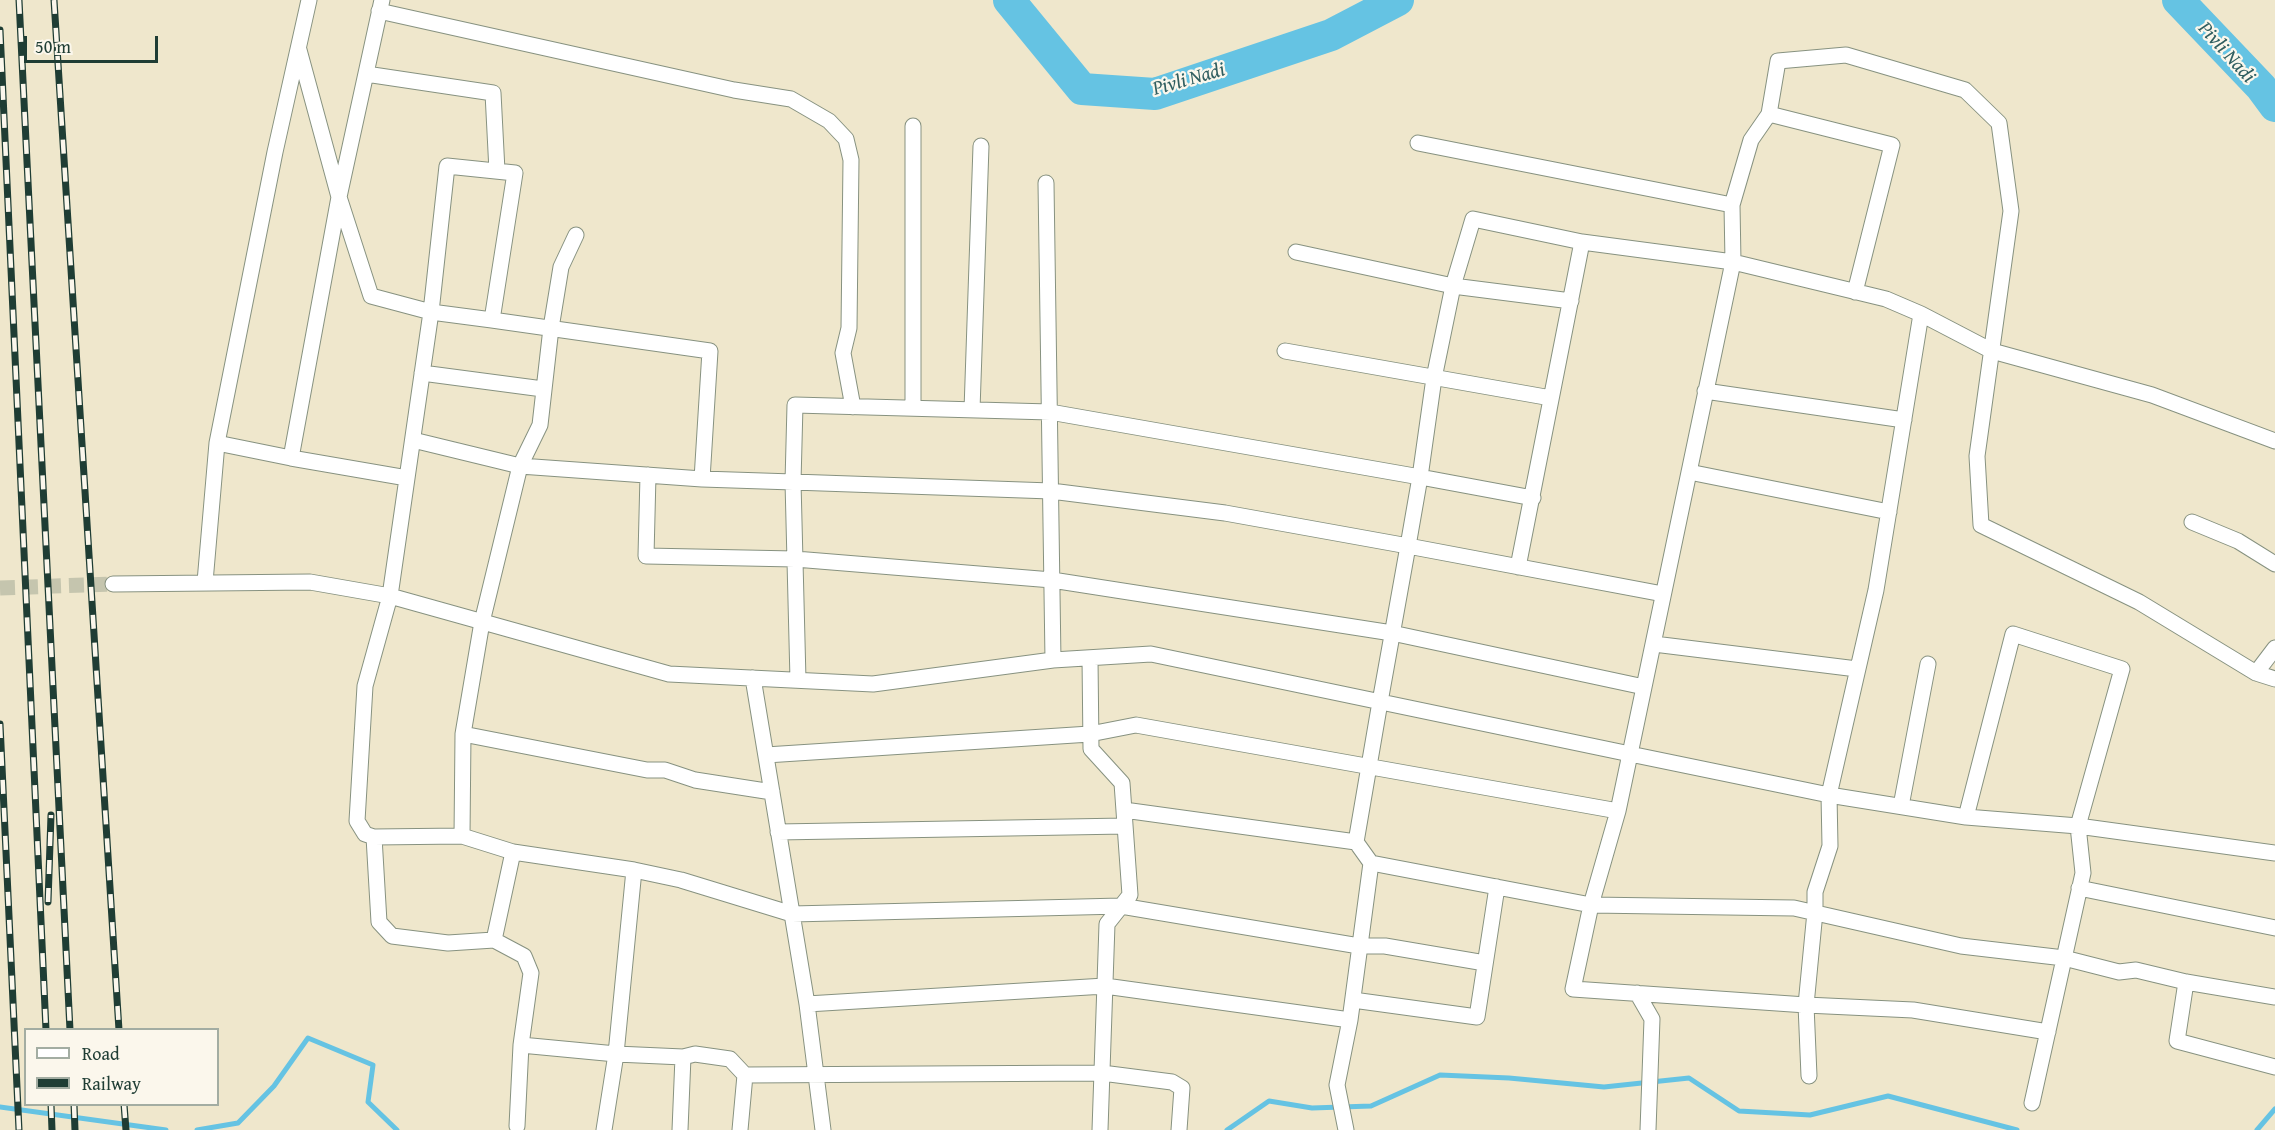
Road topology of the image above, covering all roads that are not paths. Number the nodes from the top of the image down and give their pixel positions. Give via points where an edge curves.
1 (309, 0) edge
2 (381, 5) edge
3 (298, 47) junction
4 (366, 74) junction
5 (1769, 114) junction
6 (913, 126) dead end
7 (1418, 142) dead end
8 (981, 146) dead end
9 (497, 171) junction
10 (1046, 183) dead end
11 (339, 197) junction
12 (1732, 205) junction
13 (576, 235) dead end
14 (1582, 242) junction
15 (1296, 252) dead end
16 (1732, 262) junction
17 (1453, 286) junction
18 (1855, 292) junction
19 (1571, 301) junction
20 (431, 312) junction
21 (1921, 314) junction
22 (492, 320) junction
23 (550, 328) junction
24 (1285, 351) dead end
25 (1992, 351) junction
26 (422, 373) junction
27 (1434, 378) junction
28 (543, 389) junction
29 (1706, 391) junction
30 (1551, 398) junction
31 (853, 406) junction
32 (913, 408) junction
33 (972, 410) junction
34 (1050, 412) junction
35 (1904, 420) junction
36 (413, 440) junction
37 (2275, 441) edge
38 (217, 443) junction
39 (291, 458) junction
40 (520, 466) junction
41 (1689, 472) junction
42 (648, 475) junction
43 (1420, 477) junction
44 (407, 478) junction
45 (702, 479) junction
46 (793, 482) junction
47 (1051, 491) junction
48 (1533, 498) junction
49 (1889, 512) junction
50 (2192, 522) dead end
51 (1408, 546) junction
52 (795, 559) junction
53 (2275, 564) edge
54 (1518, 567) junction
55 (1052, 580) junction
56 (205, 582) junction
57 (113, 584) tunnel mouth
58 (1664, 594) junction
59 (390, 596) junction
60 (482, 622) junction
61 (1392, 633) junction
62 (1653, 644) junction
63 (2275, 648) edge
64 (1090, 658) junction
65 (1053, 660) junction
66 (1928, 663) dead end
67 (1857, 669) junction
68 (2256, 673) junction
69 (753, 678) junction
70 (2275, 679) edge
71 (798, 680) junction
72 (1644, 687) junction
73 (1380, 702) junction
74 (463, 734) junction
75 (1090, 734) junction
76 (766, 754) junction
77 (1630, 754) junction
78 (1369, 765) junction
79 (772, 792) junction
80 (1829, 795) junction
81 (1901, 806) junction
82 (1618, 811) junction
83 (1966, 817) junction
84 (1125, 818) junction
85 (2078, 826) junction
86 (778, 832) junction
87 (462, 836) junction
88 (374, 837) junction
89 (1356, 842) junction
90 (513, 852) junction
91 (2275, 853) edge
92 (1371, 863) junction
93 (634, 870) junction
94 (1497, 887) junction
95 (2079, 888) junction
96 (1591, 905) junction
97 (1122, 906) junction
98 (1815, 912) junction
99 (792, 914) junction
100 (2275, 928) edge
101 (494, 940) junction
102 (1359, 946) junction
103 (2064, 958) junction
104 (1485, 963) junction
105 (2186, 982) junction
106 (1105, 986) junction
107 (1637, 993) junction
108 (2275, 998) edge
109 (1353, 1000) junction
110 (807, 1004) junction
111 (1806, 1005) junction
112 (1350, 1020) junction
113 (2048, 1032) junction
114 (521, 1045) junction
115 (616, 1054) junction
116 (683, 1057) junction
117 (2275, 1067) edge
118 (1102, 1073) junction
119 (745, 1075) junction
120 (815, 1075) junction
121 (1809, 1076) dead end
122 (2032, 1103) dead end
123 (516, 1126) dead end
124 (604, 1130) edge
125 (680, 1130) edge
126 (740, 1130) edge
127 (824, 1130) edge
128 (1100, 1130) edge
129 (1179, 1130) edge
130 (1346, 1130) edge
131 (1648, 1130) edge

1 - 3 street
2 - 4 street
2 - 31 street via 734,90 791,99 829,121 846,139 852,160 849,328 843,353
3 - 11 street
3 - 38 street
4 - 9 street via 493,93
4 - 11 street
5 - 12 street via 1751,140
5 - 18 street via 1892,145
5 - 25 street via 1778,61 1846,55 1965,90 1999,123 2011,211
6 - 32 street
7 - 12 street
8 - 33 street
9 - 20 street via 447,166
9 - 22 street via 515,173
10 - 34 street
11 - 20 street via 371,296
11 - 39 street
12 - 16 street
13 - 23 street via 561,267
14 - 16 street
14 - 17 street via 1473,219
14 - 19 street
15 - 17 street
16 - 18 street
16 - 29 street
17 - 19 street
17 - 27 street
18 - 21 street via 1886,299
19 - 30 street
20 - 22 street
20 - 26 street
21 - 25 street
21 - 35 street
22 - 23 street
23 - 28 street
23 - 45 street via 710,351
24 - 27 street
25 - 37 street via 2152,395
25 - 68 street via 1977,456 1981,525 2139,602
26 - 28 street
26 - 36 street
27 - 30 street
27 - 43 street
28 - 40 street via 540,425
29 - 35 street
29 - 41 street
30 - 48 street
31 - 32 street
31 - 46 street via 795,405
32 - 33 street
33 - 34 street
34 - 43 street
34 - 47 street
35 - 49 street
36 - 40 street
36 - 44 street
38 - 39 street
38 - 56 street
39 - 44 street
40 - 42 street
40 - 60 street
41 - 49 street
41 - 58 street
42 - 45 street
42 - 52 street via 646,556
43 - 48 street
43 - 51 street
44 - 59 street
45 - 46 street
46 - 47 street
46 - 52 street
47 - 51 street via 1225,513
47 - 55 street
48 - 54 street
49 - 67 street
50 - 53 street via 2238,541
51 - 54 street
51 - 61 street
52 - 55 street
52 - 71 street
54 - 58 street
55 - 61 street
55 - 65 street
56 - 57 street
56 - 59 street via 310,582
58 - 62 street
59 - 60 street
59 - 88 street via 365,686 357,821 365,834
60 - 69 street via 669,674
60 - 74 street
61 - 72 street
61 - 73 street
62 - 67 street
62 - 72 street
63 - 68 street
64 - 65 street
64 - 73 street via 1151,654
64 - 75 street
65 - 71 street via 873,684
66 - 81 street
67 - 80 street
68 - 70 street
69 - 71 street
69 - 76 street
72 - 77 street
73 - 77 street
73 - 78 street
74 - 79 street
74 - 87 street
75 - 76 street
75 - 78 street via 1136,725
75 - 84 street via 1091,749 1122,783
76 - 79 street
77 - 80 street
77 - 82 street
78 - 82 street
78 - 89 street
79 - 86 street
80 - 81 street
80 - 98 street via 1830,846 1815,892
81 - 83 street
82 - 96 street
83 - 85 street
83 - 85 street via 2013,634 2122,669
84 - 86 street
84 - 89 street
84 - 97 street via 1130,895
85 - 91 street
85 - 95 street via 2083,873
86 - 99 street
87 - 88 street
87 - 90 street
88 - 101 street via 379,922 392,936 448,944
89 - 92 street
90 - 93 street
90 - 101 street
92 - 94 street
92 - 102 street
93 - 99 street
93 - 115 street
94 - 96 street
94 - 104 street
95 - 100 street
95 - 103 street
96 - 98 street via 1794,908
96 - 107 street via 1573,989
97 - 99 street
97 - 102 street
97 - 106 street via 1107,924
98 - 103 street via 1960,946
98 - 111 street
99 - 110 street
101 - 114 street via 524,956 531,973
102 - 104 street via 1385,946
102 - 109 street
103 - 105 street via 2119,972 2136,970
103 - 113 street
104 - 109 street via 1477,1017
105 - 108 street
105 - 117 street via 2177,1041
106 - 110 street
106 - 112 street
106 - 118 street
107 - 111 street
107 - 131 street via 1652,1019
109 - 112 street
110 - 120 street
111 - 113 street via 1913,1010
111 - 121 street
112 - 130 street via 1337,1085
113 - 122 street
114 - 115 street
114 - 123 street
115 - 116 street
115 - 124 street
116 - 119 street via 694,1054 730,1059
116 - 125 street
118 - 120 street
118 - 128 street
118 - 129 street via 1172,1082 1182,1088
119 - 120 street
119 - 126 street
120 - 127 street

